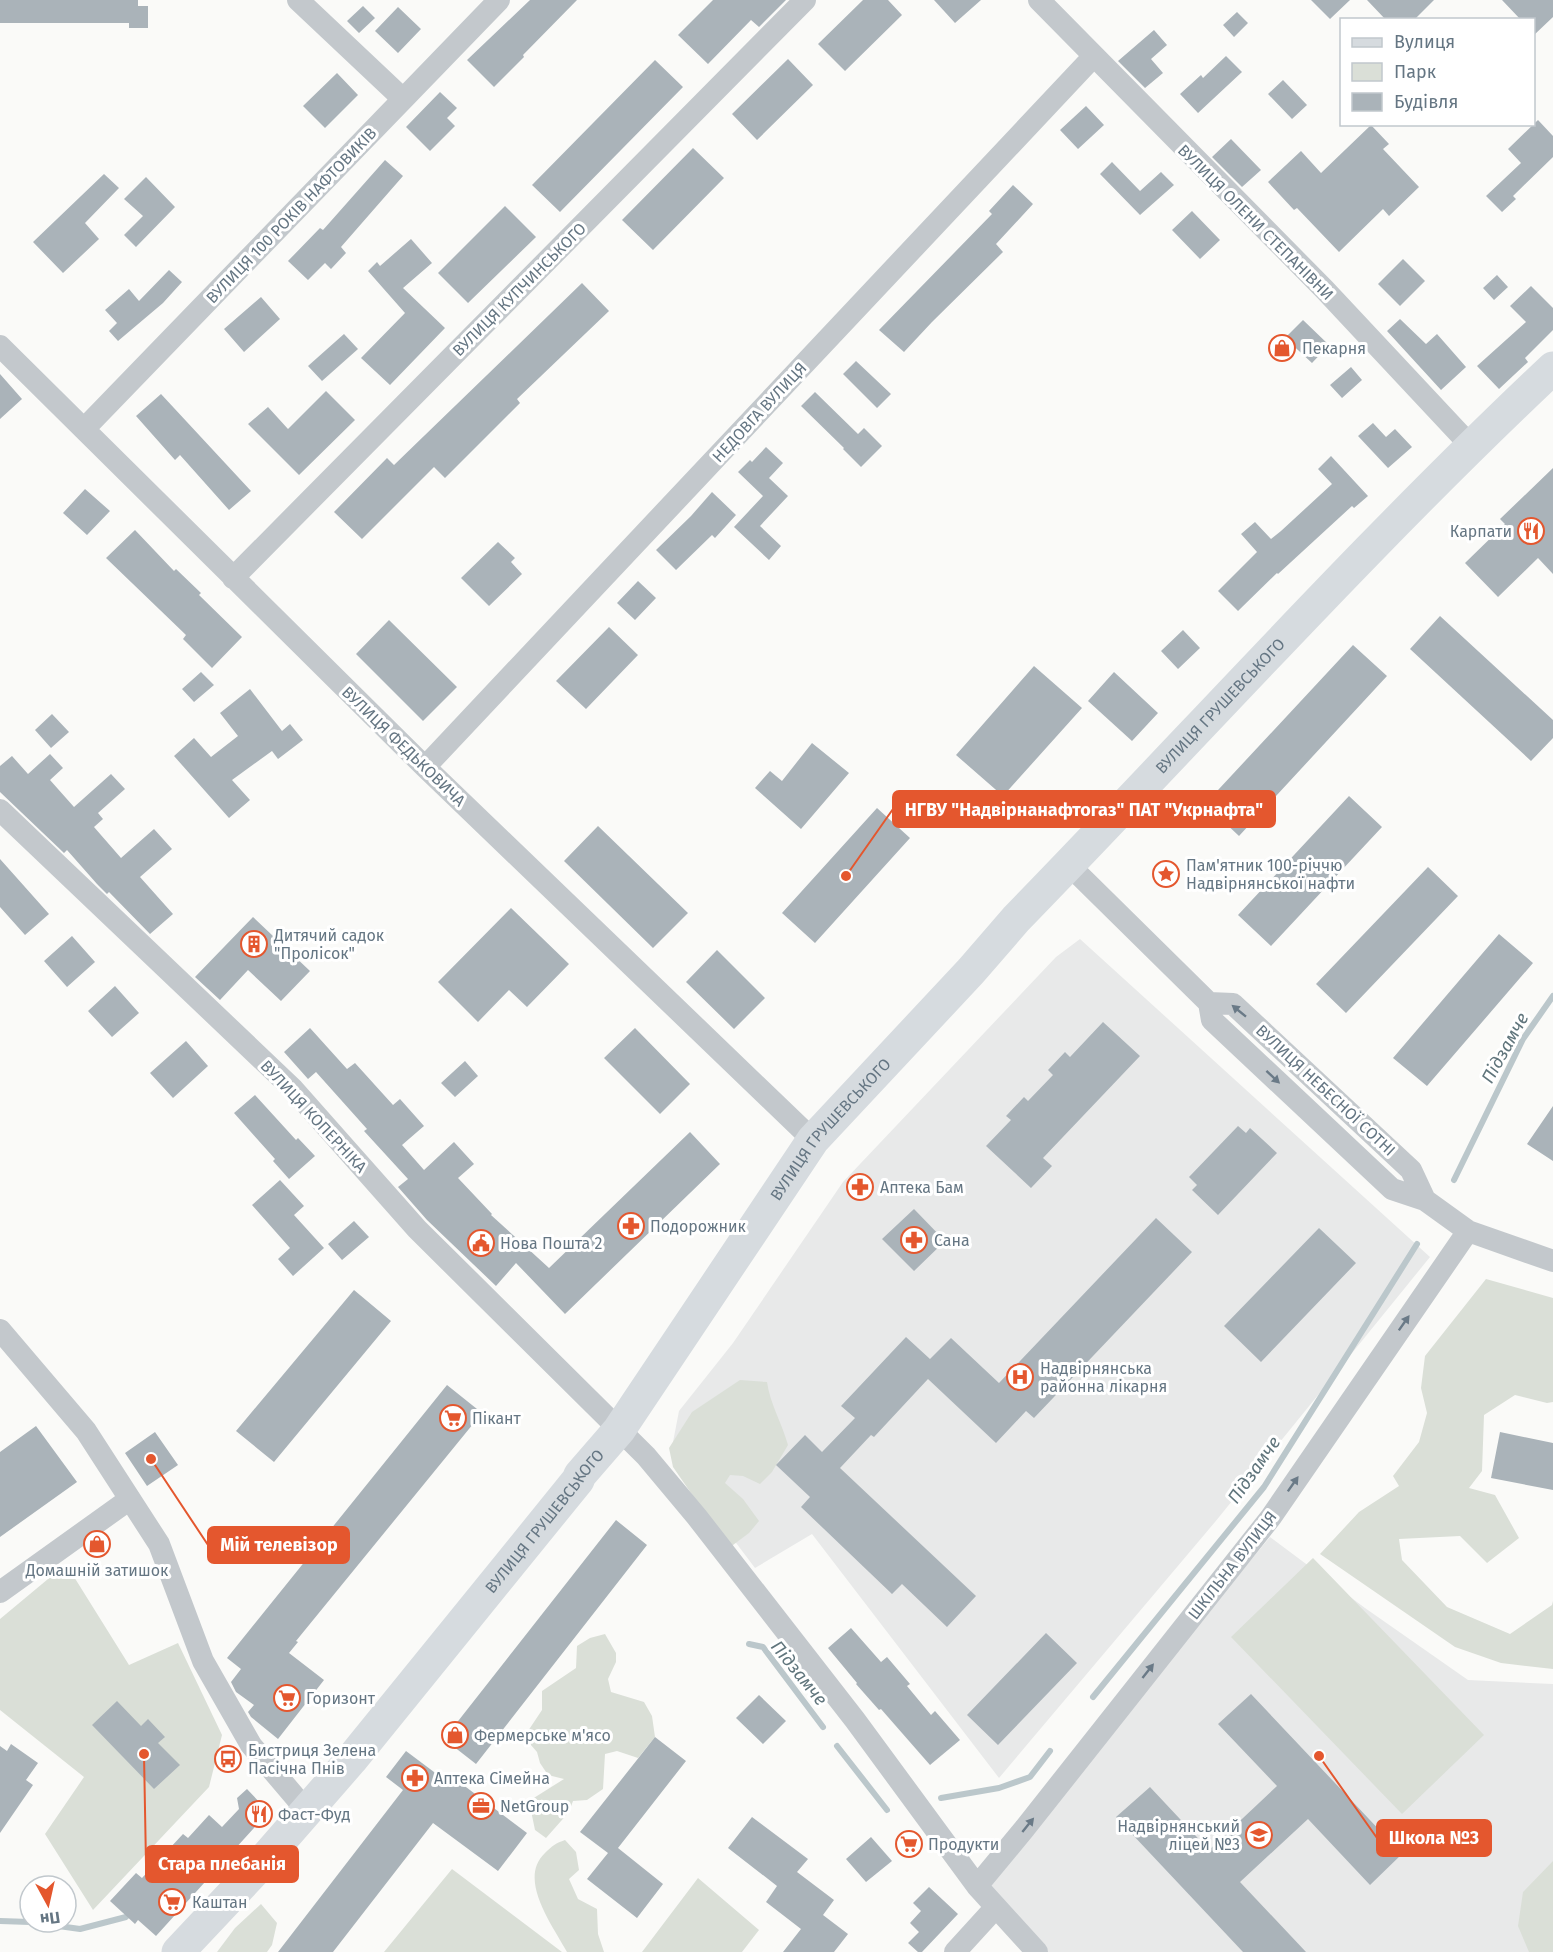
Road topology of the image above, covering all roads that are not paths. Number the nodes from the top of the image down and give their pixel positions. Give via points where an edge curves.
1 (298, 0) edge
2 (499, 0) edge
3 (806, 0) edge
4 (1039, 0) edge
5 (1093, 57) junction
6 (404, 99) junction
7 (0, 346) edge
8 (1553, 368) edge
9 (84, 429) junction
10 (1471, 446) junction
11 (233, 578) junction
12 (424, 767) junction
13 (0, 810) edge
14 (1069, 865) junction
15 (813, 1140) junction
16 (1468, 1231) junction
17 (1553, 1261) edge
18 (0, 1330) edge
19 (620, 1430) junction
20 (130, 1498) junction
21 (0, 1592) edge
22 (307, 1810) junction
23 (977, 1886) junction
24 (996, 1907) junction
25 (178, 1952) edge
26 (955, 1952) edge
27 (1037, 1952) edge

1 - 6 street
2 - 6 street, ВУЛИЦЯ 100 РОКІВ НАФТОВИКІВ
3 - 11 street, ВУЛИЦЯ КУПЧИНСЬКОГО
4 - 5 street, ВУЛИЦЯ ОЛЕНИ СТЕПАНІВНИ
5 - 10 street, ВУЛИЦЯ ОЛЕНИ СТЕПАНІВНИ via 1325,290
5 - 12 street, НЕДОВГА ВУЛИЦЯ
6 - 9 street, ВУЛИЦЯ 100 РОКІВ НАФТОВИКІВ
7 - 9 street, ВУЛИЦЯ ФЕДЬКОВИЧА
8 - 10 street, ВУЛИЦЯ ГРУШЕВСЬКОГО
9 - 11 street, ВУЛИЦЯ ФЕДЬКОВИЧА
10 - 14 street, ВУЛИЦЯ ГРУШЕВСЬКОГО via 1332,586
11 - 12 street, ВУЛИЦЯ ФЕДЬКОВИЧА
12 - 15 street, ВУЛИЦЯ ФЕДЬКОВИЧА
13 - 19 street, ВУЛИЦЯ КОПЕРНІКА via 292,1089 417,1229
14 - 15 street, ВУЛИЦЯ ГРУШЕВСЬКОГО
14 - 16 street, ВУЛИЦЯ НЕБЕСНОЇ СОТНІ via 1209,1003 1212,1020 1392,1189 1425,1200
15 - 19 street, ВУЛИЦЯ ГРУШЕВСЬКОГО
16 - 17 street, ВУЛИЦЯ НЕБЕСНОЇ СОТНІ
23 -> 16 street, ШКІЛЬНА ВУЛИЦЯ via 1271,1517
18 - 20 street via 86,1431
19 - 22 street, ВУЛИЦЯ ГРУШЕВСЬКОГО
19 - 23 street, ВУЛИЦЯ КОПЕРНІКА via 697,1517 855,1720
20 - 21 street
20 - 22 street via 159,1544 203,1661 240,1727 251,1746
22 - 25 street, ВУЛИЦЯ ГРУШЕВСЬКОГО
23 - 24 street, ВУЛИЦЯ КОПЕРНІКА
24 - 26 street
24 - 27 street, ВУЛИЦЯ КОПЕРНІКА

